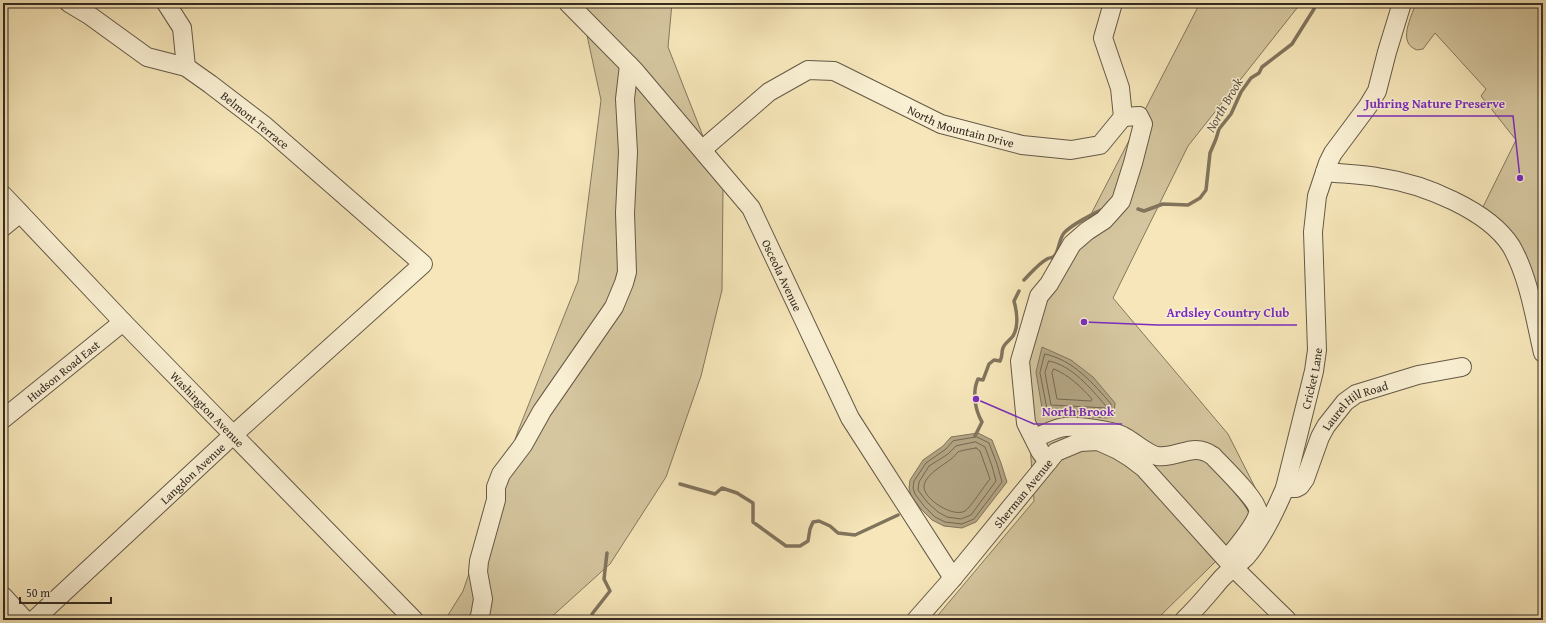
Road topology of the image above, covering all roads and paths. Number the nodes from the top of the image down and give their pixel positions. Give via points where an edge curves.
1 (69, 3) edge
2 (166, 3) edge
3 (568, 3) edge
4 (1113, 3) edge
5 (1402, 3) edge
6 (630, 65) junction
7 (186, 66) junction
8 (1123, 117) junction
9 (703, 149) junction
10 (1325, 172) junction
11 (3, 195) edge
12 (20, 214) junction
13 (3, 227) edge
14 (423, 264) joint
15 (123, 322) junction
16 (1543, 353) edge
17 (1462, 368) dead end
18 (3, 419) edge
19 (234, 435) junction
20 (1034, 438) junction
21 (1048, 462) junction
22 (1286, 488) junction
23 (1231, 563) junction
24 (954, 578) junction
25 (3, 596) edge
26 (25, 620) edge
27 (34, 620) edge
28 (414, 620) edge
29 (478, 620) edge
30 (916, 620) edge
31 (1184, 620) edge
32 (1287, 620) edge

1 - 7 street, Belmont Terrace via 147,57
2 - 7 street via 182,28
3 - 6 street, Osceola Avenue
4 - 8 street via 1103,38 1120,88
5 - 10 street, Cricket Lane via 1377,91 1333,153
6 - 9 street, Osceola Avenue
6 - 29 street via 625,99 628,152 625,213 627,272 624,283 614,306 542,411 523,445 501,474 479,561 478,572 483,599
7 - 14 street, Belmont Terrace via 265,126
8 - 9 street, North Mountain Drive via 1100,146 1071,150 1022,145 941,124 834,71 808,70 768,92
8 - 20 street via 1139,116 1143,124 1121,201 1104,220 1072,244 1049,284 1039,296 1020,361 1026,423
9 - 24 street, Osceola Avenue via 752,208 850,418
10 - 16 street via 1398,181 1434,192 1474,211 1485,220 1510,245 1521,268
10 - 22 street, Cricket Lane via 1317,196 1313,232 1317,350
11 - 12 street, Washington Avenue
12 - 13 street
12 - 15 street, Washington Avenue
14 - 19 street, Langdon Avenue
15 - 18 street, Hudson Road East
15 - 19 street, Washington Avenue
17 - 22 street, Laurel Hill Road via 1418,375 1356,394 1345,402 1326,426 1300,486
19 - 27 street, Langdon Avenue
19 - 28 street, Washington Avenue
20 - 21 street
20 - 23 street via 1064,427 1088,428 1122,435 1156,456 1197,449 1206,451 1258,506 1258,513
21 - 23 street, Sherman Avenue via 1056,452 1080,442 1098,441 1118,450 1144,468
21 - 24 street, Sherman Avenue
22 - 23 street, Cricket Lane via 1247,556
23 - 31 street via 1203,602
23 - 32 street, Sherman Avenue
24 - 30 street, Sherman Avenue
25 - 26 street

